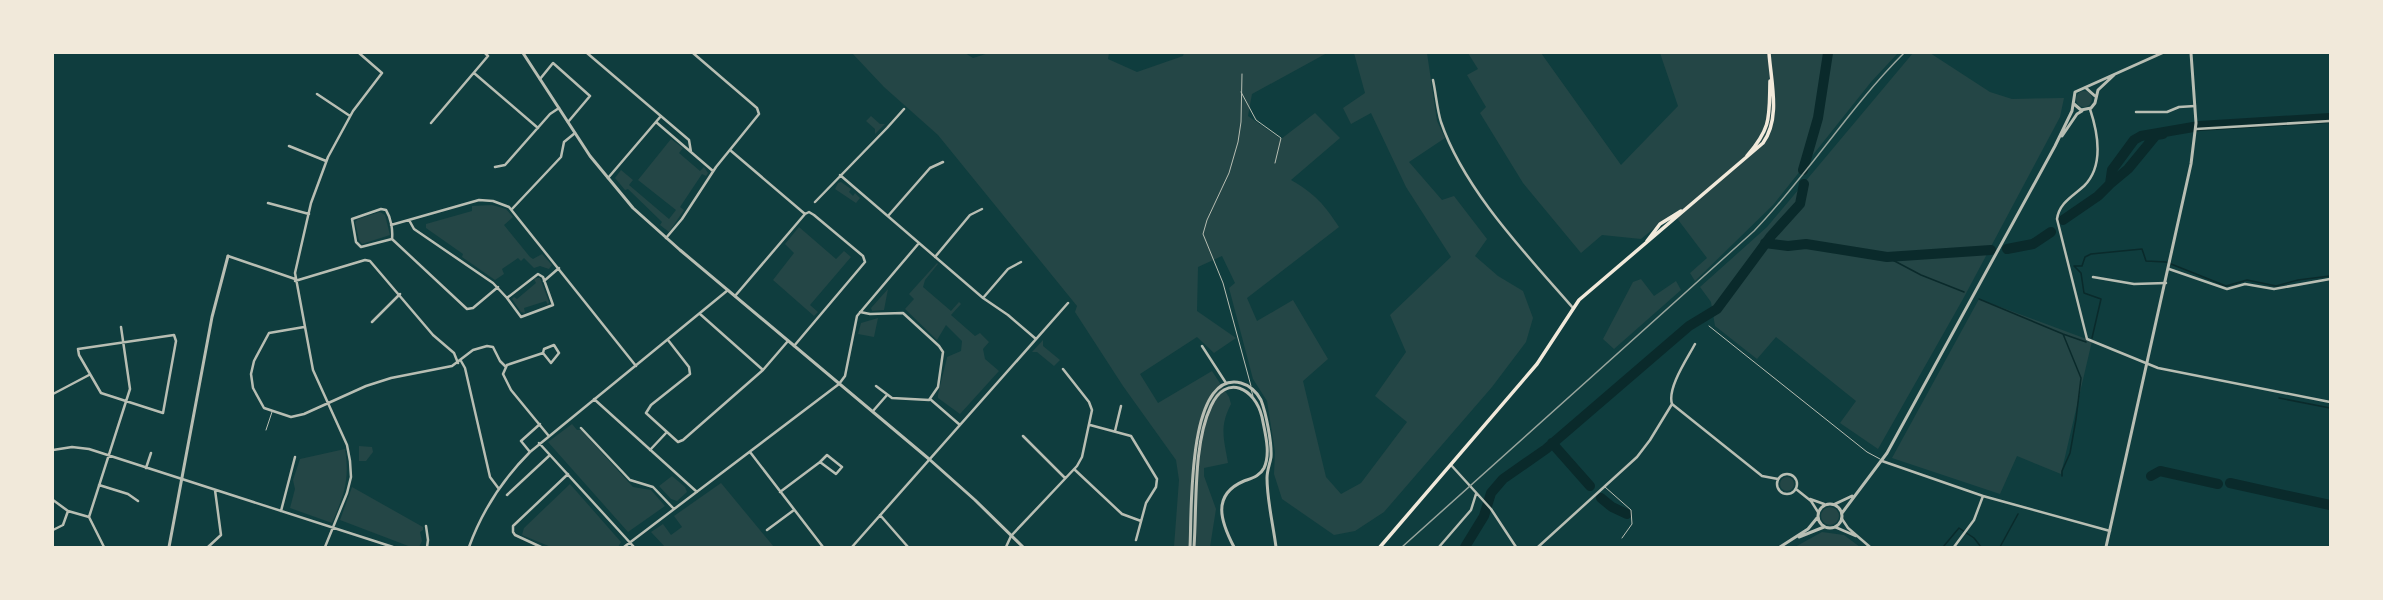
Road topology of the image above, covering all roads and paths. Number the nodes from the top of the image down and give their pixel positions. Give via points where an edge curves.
1 (359, 53) edge
2 (485, 53) edge
3 (523, 53) edge
4 (586, 53) edge
5 (693, 53) edge
6 (1769, 53) edge
7 (2162, 53) edge
8 (2191, 53) edge
9 (474, 72) junction
10 (2118, 72) junction
11 (1242, 74) dead end
12 (540, 79) junction
13 (1433, 80) dead end
14 (2084, 88) junction
15 (1241, 92) junction
16 (317, 94) dead end
17 (2095, 98) junction
18 (2073, 101) junction
19 (2195, 106) junction
20 (559, 108) junction
21 (904, 109) dead end
22 (2090, 109) junction
23 (2084, 110) junction
24 (2136, 112) dead end
25 (350, 116) junction
26 (661, 116) junction
27 (2330, 121) edge
28 (431, 122) dead end
29 (568, 122) junction
30 (656, 122) junction
31 (538, 128) junction
32 (2196, 129) junction
33 (575, 133) junction
34 (289, 146) dead end
35 (2055, 146) junction
36 (730, 150) junction
37 (691, 152) junction
38 (326, 161) junction
39 (943, 162) dead end
40 (1275, 163) dead end
41 (495, 167) dead end
42 (713, 170) junction
43 (840, 175) junction
44 (607, 179) junction
45 (815, 202) dead end
46 (268, 203) dead end
47 (512, 209) junction
48 (982, 210) dead end
49 (309, 214) junction
50 (805, 214) junction
51 (888, 216) junction
52 (409, 220) junction
53 (391, 225) junction
54 (666, 238) junction
55 (392, 239) junction
56 (919, 243) junction
57 (228, 256) joint
58 (935, 257) junction
59 (1020, 262) dead end
60 (559, 268) junction
61 (2169, 269) junction
62 (2093, 277) dead end
63 (2330, 279) edge
64 (295, 280) junction
65 (544, 281) junction
66 (2166, 283) junction
67 (498, 287) junction
68 (728, 290) junction
69 (400, 294) junction
70 (735, 296) junction
71 (507, 298) junction
72 (983, 298) junction
73 (1068, 303) dead end
74 (1573, 308) junction
75 (860, 312) junction
76 (700, 314) junction
77 (372, 322) dead end
78 (1709, 326) dead end
79 (121, 327) dead end
80 (304, 327) junction
81 (1036, 339) junction
82 (668, 340) junction
83 (788, 341) junction
84 (123, 342) junction
85 (1694, 344) dead end
86 (794, 346) junction
87 (1202, 346) dead end
88 (543, 353) junction
89 (460, 362) junction
90 (2148, 364) junction
91 (506, 366) junction
92 (636, 366) junction
93 (1063, 369) dead end
94 (763, 370) junction
95 (89, 375) junction
96 (1226, 383) junction
97 (839, 384) junction
98 (876, 386) dead end
99 (1251, 388) junction
100 (53, 394) edge
101 (887, 395) junction
102 (1253, 396) junction
103 (930, 398) junction
104 (594, 399) junction
105 (126, 401) junction
106 (2330, 402) edge
107 (328, 403) junction
108 (1672, 404) junction
109 (1121, 406) dead end
110 (873, 411) junction
111 (272, 412) junction
112 (540, 424) junction
113 (960, 425) junction
114 (1090, 425) junction
115 (581, 428) dead end
116 (266, 430) dead end
117 (1115, 431) junction
118 (666, 433) junction
119 (548, 435) junction
120 (1023, 436) dead end
121 (540, 443) junction
122 (53, 450) edge
123 (650, 450) junction
124 (530, 452) junction
125 (750, 452) junction
126 (151, 453) dead end
127 (550, 454) junction
128 (108, 455) junction
129 (295, 457) dead end
130 (929, 459) junction
131 (1882, 460) junction
132 (820, 462) junction
133 (1450, 465) junction
134 (146, 468) junction
135 (1074, 469) junction
136 (568, 474) junction
137 (1259, 474) junction
138 (1065, 478) junction
139 (182, 479) junction
140 (1778, 479) junction
141 (1267, 480) junction
142 (99, 485) junction
143 (1604, 487) junction
144 (498, 489) junction
145 (1796, 489) junction
146 (216, 490) junction
147 (698, 491) junction
148 (780, 492) junction
149 (1476, 494) junction
150 (1855, 494) junction
151 (507, 495) dead end
152 (1982, 496) junction
153 (1806, 497) junction
154 (53, 500) edge
155 (138, 501) dead end
156 (1824, 504) junction
157 (1835, 504) junction
158 (674, 509) junction
159 (794, 510) junction
160 (281, 511) junction
161 (68, 512) junction
162 (1818, 512) junction
163 (1842, 513) junction
164 (880, 515) junction
165 (89, 517) junction
166 (1817, 518) junction
167 (1842, 519) junction
168 (1141, 521) junction
169 (426, 526) dead end
170 (1824, 527) junction
171 (1836, 527) junction
172 (333, 528) junction
173 (53, 530) edge
174 (767, 530) dead end
175 (2110, 531) junction
176 (1011, 536) junction
177 (1622, 538) dead end
178 (1860, 538) junction
179 (1794, 539) junction
180 (1136, 540) dead end
181 (629, 542) junction
182 (104, 547) edge
183 (169, 547) edge
184 (208, 547) edge
185 (325, 547) edge
186 (393, 547) edge
187 (427, 547) edge
188 (469, 547) edge
189 (540, 547) edge
190 (624, 547) edge
191 (634, 547) edge
192 (823, 547) edge
193 (852, 547) edge
194 (908, 547) edge
195 (1006, 547) edge
196 (1022, 547) edge
197 (1190, 547) edge
198 (1194, 547) edge
199 (1234, 547) edge
200 (1276, 547) edge
201 (1380, 547) edge
202 (1439, 547) edge
203 (1516, 547) edge
204 (1538, 547) edge
205 (1780, 547) edge
206 (1870, 547) edge
207 (1954, 547) edge
208 (2106, 547) edge

1 - 25 street via 382,73
2 - 9 street via 488,56
3 - 12 street
4 - 26 street
5 - 36 street via 759,110 757,117
6 - 74 main road via 1769,110 1766,128 1760,140 1743,161 1643,244
7 - 10 street
8 - 19 street
9 - 28 street
9 - 31 street
10 - 14 street
10 - 17 street via 2098,90
11 - 15 lane
12 - 20 street
12 - 29 street via 553,63 590,96
13 - 74 street via 1442,125 1473,183 1514,241
14 - 17 street via 2092,91
14 - 18 street via 2075,92
15 - 40 lane via 1256,120 1281,138
15 - 99 lane via 1238,142 1229,173 1208,216 1203,234 1224,283
16 - 25 street
17 - 22 street
18 - 23 street via 2076,108
18 - 35 street via 2072,111
19 - 24 street via 2179,107 2167,112
19 - 32 street
20 - 29 street
20 - 31 street
21 - 43 street
22 - 23 street
22 - 90 street via 2097,136 2095,167 2086,183 2060,208 2058,222 2087,339
23 - 35 street via 2077,114
25 - 38 street
26 - 30 street
26 - 37 street via 689,140
27 - 32 street
29 - 33 street
30 - 37 street
30 - 44 street
31 - 41 street via 505,165
32 - 61 street via 2189,176
33 - 44 street
33 - 47 street via 564,142 561,156
34 - 38 street
35 - 131 street
36 - 42 street
36 - 50 street
37 - 42 street
38 - 49 street
39 - 51 street via 930,168
42 - 54 street via 682,219
43 - 45 street
43 - 51 street
44 - 54 street via 627,202
46 - 49 street
47 - 52 street via 496,202 479,200
47 - 60 street
48 - 58 street via 970,215
49 - 64 street
50 - 70 street
50 - 86 street via 814,214 863,256 865,262
51 - 56 street
52 - 53 street
52 - 67 street via 414,229
53 - 55 street
53 - 55 street via 384,209 355,217 352,221 357,243 361,247
54 - 68 street
55 - 67 street via 467,309 473,308
56 - 58 street
56 - 75 street
57 - 64 street
57 - 139 street via 212,317
58 - 72 street
59 - 72 street via 1008,269
60 - 65 street
60 - 92 street
61 - 63 street via 2227,289 2245,284 2274,289
61 - 66 street
62 - 66 street via 2134,284
64 - 69 street via 365,260 370,261
64 - 80 street
65 - 71 street via 538,274
65 - 71 street via 553,305 521,317
66 - 90 street
67 - 71 street
68 - 70 street
68 - 76 street
69 - 77 street
69 - 89 street via 433,335 454,353
70 - 83 street
72 - 81 street
73 - 81 street
74 - 133 main road via 1539,361
75 - 97 street via 856,320 845,376
75 - 103 street via 902,312 941,348 943,356 938,387
76 - 82 street
76 - 94 street
78 - 131 lane via 1867,452
79 - 84 street
80 - 107 street via 314,374
80 - 111 street via 269,334 255,358 251,374 254,392 262,406
81 - 113 street
82 - 92 street
82 - 118 street via 691,373 646,410 647,416
83 - 86 street
83 - 94 street
84 - 95 street via 78,349
84 - 105 street via 130,386
84 - 105 street via 174,335 176,341 163,413
85 - 108 street via 1672,388
86 - 97 street
87 - 96 street
88 - 88 street via 551,363 559,353 553,345 544,349
88 - 91 street
89 - 91 street via 473,350 490,346
89 - 107 street via 449,367 383,380
89 - 144 street via 466,371 490,477
90 - 106 street
90 - 175 street
91 - 112 street via 503,374 509,388
92 - 104 street
93 - 114 street via 1090,405
94 - 118 street via 681,441 676,441
95 - 100 street
95 - 105 street via 101,393
96 - 99 street via 1238,382
96 - 197 street via 1210,398 1198,430
97 - 110 street
97 - 125 street
98 - 101 street
99 - 102 lane
99 - 141 street via 1261,401 1270,446
101 - 103 street via 920,401
101 - 110 street
102 - 137 street via 1261,413 1267,447 1266,464
102 - 198 street via 1240,389 1227,389 1215,399 1209,411 1200,444
103 - 113 street
104 - 119 street
104 - 123 street
105 - 128 street
107 - 111 street via 297,417
107 - 172 street via 347,444 351,467 350,482
108 - 140 street via 1763,476
108 - 143 street via 1643,450
109 - 117 street
110 - 130 street
111 - 116 lane
112 - 119 street
112 - 124 street via 520,441
113 - 130 street
114 - 117 street
114 - 135 street via 1082,457
115 - 158 street via 630,480 653,487
117 - 168 street via 1132,437 1157,478 1156,487 1147,500
118 - 123 street
119 - 121 street
120 - 138 street
121 - 124 street
121 - 127 street
122 - 128 street via 82,448
123 - 147 street
124 - 144 street
125 - 147 street
125 - 148 street
126 - 134 street
127 - 136 street
127 - 151 street
128 - 134 street
128 - 142 street
129 - 160 street
130 - 164 street
130 - 176 street
131 - 150 street
131 - 152 street
132 - 132 street via 836,474 842,467 827,455
132 - 148 street
133 - 149 street
133 - 201 main road
134 - 139 street
135 - 138 street
135 - 168 street via 1122,514
136 - 181 street
136 - 189 street via 515,523 512,532
137 - 141 street via 1265,475
137 - 199 street via 1236,486 1226,495 1223,502 1222,521
138 - 176 street
139 - 146 street
139 - 183 street
140 - 145 street via 1778,487 1783,493 1790,494
140 - 145 street via 1785,474 1793,475 1797,481
141 - 200 street
142 - 155 street via 128,494
142 - 165 street
143 - 177 lane via 1631,510 1632,524
143 - 204 street
144 - 188 street
145 - 153 street
146 - 160 street
146 - 184 street via 221,535
147 - 158 street
148 - 159 street
149 - 202 street via 1471,510
149 - 203 street via 1491,509
150 - 157 street
150 - 163 street
152 - 175 street
152 - 207 street via 1976,515
153 - 156 street
153 - 162 street
154 - 161 street
156 - 157 street
156 - 162 street
157 - 163 street
158 - 181 street
159 - 174 street
159 - 192 street
160 - 172 street
161 - 165 street
161 - 173 street via 63,525
162 - 166 street
163 - 167 street
164 - 193 street
164 - 194 street
165 - 182 street
166 - 170 street
166 - 179 street
167 - 171 street
167 - 178 street
168 - 180 street
169 - 187 street
170 - 171 street
170 - 179 street
171 - 178 street
172 - 185 street
172 - 186 street
175 - 208 street
176 - 195 street
176 - 196 street
178 - 206 street
179 - 205 street
181 - 190 street
181 - 191 street

